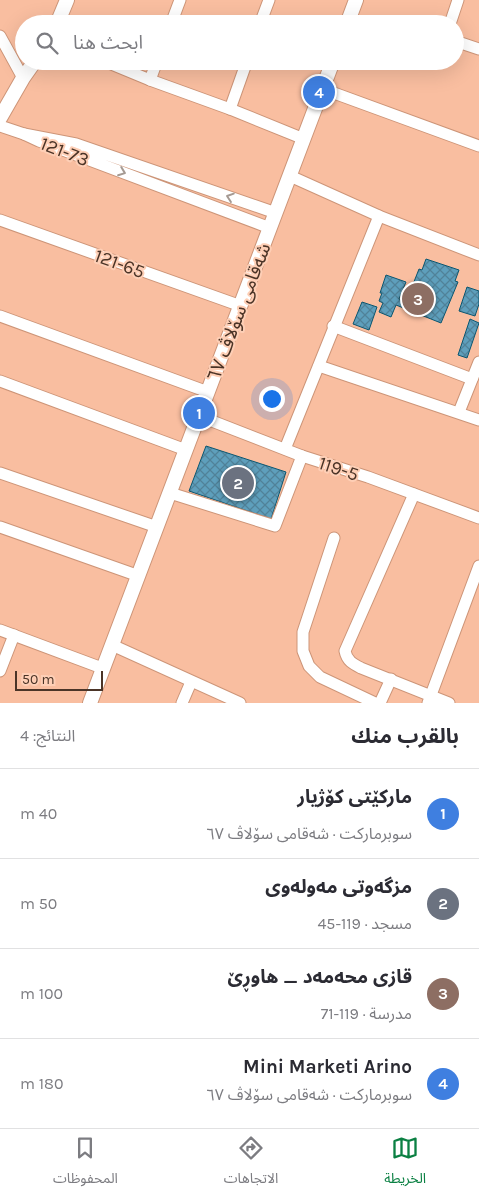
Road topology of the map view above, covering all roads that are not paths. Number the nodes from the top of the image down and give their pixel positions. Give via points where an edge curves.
1 (67, 0) edge
2 (180, 0) edge
3 (269, 0) edge
4 (356, 0) edge
5 (458, 0) edge
6 (61, 15) edge
7 (174, 15) edge
8 (263, 15) edge
9 (350, 15) edge
10 (453, 15) edge
11 (0, 36) edge
12 (464, 44) edge
13 (479, 49) edge
14 (15, 63) edge
15 (19, 70) edge
16 (29, 70) edge
17 (126, 70) edge
18 (154, 70) edge
19 (244, 70) edge
20 (330, 70) edge
21 (23, 78) junction
22 (150, 80) junction
23 (323, 89) junction
24 (230, 109) junction
25 (0, 118) edge
26 (0, 126) edge
27 (24, 134) junction
28 (304, 139) junction
29 (479, 146) edge
30 (290, 176) junction
31 (276, 213) junction
32 (379, 216) junction
33 (0, 220) edge
34 (270, 228) junction
35 (479, 255) edge
36 (240, 306) junction
37 (0, 316) edge
38 (333, 326) junction
39 (479, 362) edge
40 (319, 366) junction
41 (472, 379) junction
42 (0, 381) edge
43 (208, 392) junction
44 (459, 412) junction
45 (199, 416) junction
46 (479, 420) edge
47 (285, 449) junction
48 (186, 450) junction
49 (302, 456) junction
50 (0, 473) edge
51 (170, 493) junction
52 (414, 494) junction
53 (479, 518) edge
54 (0, 527) edge
55 (157, 527) junction
56 (334, 538) dead end
57 (479, 566) edge
58 (138, 576) junction
59 (474, 595) edge
60 (0, 630) edge
61 (14, 635) junction
62 (112, 645) junction
63 (102, 668) junction
64 (0, 671) edge
65 (392, 679) junction
66 (191, 682) junction
67 (429, 699) edge
68 (90, 703) edge
69 (182, 703) edge
70 (240, 703) edge
71 (375, 703) edge
72 (380, 703) edge
73 (449, 703) edge

1 - 6 street
2 - 7 street
3 - 8 street
4 - 9 street
5 - 10 street
11 - 14 street
12 - 13 street
15 - 21 street
16 - 21 street
17 - 22 street
18 - 22 street
19 - 24 street
20 - 23 street, شەقامی سۆلاڤ ٦٧
21 - 25 street
22 - 24 street
23 - 28 street, شەقامی سۆلاڤ ٦٧
23 - 29 street
24 - 28 street
26 - 27 street
31 -> 27 street, 121-73 via 76,144
27 -> 34 street, 121-73
28 - 30 street, شەقامی سۆلاڤ ٦٧
30 - 31 street, شەقامی سۆلاڤ ٦٧
30 - 32 street
31 - 34 street, شەقامی سۆلاڤ ٦٧
32 - 35 street
32 - 38 street
33 - 36 street, 121-65
34 - 36 street, شەقامی سۆلاڤ ٦٧
36 - 43 street, شەقامی سۆلاڤ ٦٧
37 - 43 street
38 - 40 street
38 - 41 street
39 - 41 street
40 - 44 street
40 - 47 street
41 - 44 street
42 - 48 street
43 - 45 street, شەقامی سۆلاڤ ٦٧
44 - 46 street
45 - 47 street, 119-5
45 - 48 street, شەقامی سۆلاڤ ٦٧
47 - 49 street, 119-5
48 - 51 street, شەقامی سۆلاڤ ٦٧
49 - 51 street via 275,526
49 - 52 street, 119-5
50 - 55 street
51 - 55 street, شەقامی سۆلاڤ ٦٧
52 - 53 street, 119-5
52 - 65 street via 345,651 350,662
54 - 58 street
55 - 58 street, شەقامی سۆلاڤ ٦٧
56 - 71 street via 303,632 303,651 320,677
57 - 59 street
58 - 62 street, شەقامی سۆلاڤ ٦٧
59 - 67 street
60 - 61 street
61 - 63 street
61 - 64 street
62 - 63 street, شەقامی سۆلاڤ ٦٧
62 - 66 street
63 - 68 street, شەقامی سۆلاڤ ٦٧
65 - 67 street
65 - 72 street
66 - 69 street
66 - 70 street
67 - 73 street

